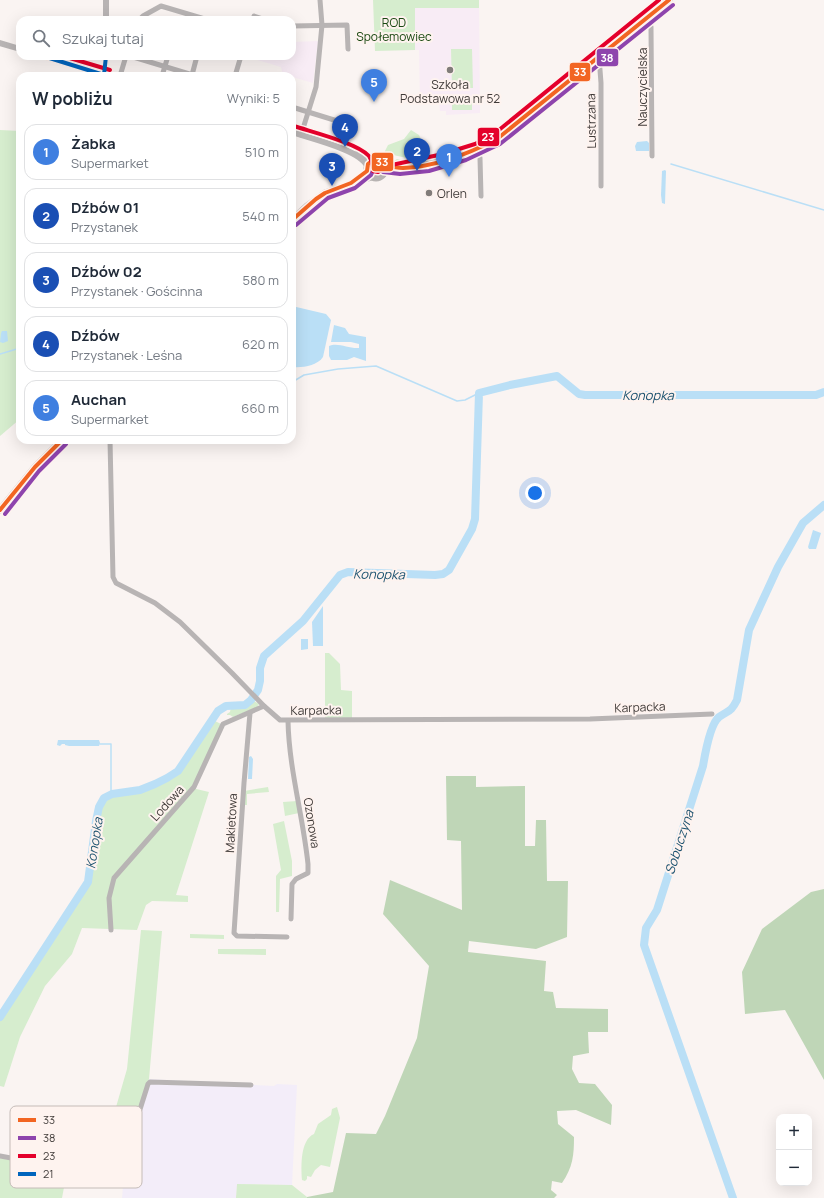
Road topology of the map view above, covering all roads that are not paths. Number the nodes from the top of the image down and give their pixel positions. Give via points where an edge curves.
1 (106, 0) edge
2 (320, 0) edge
3 (669, 0) edge
4 (106, 16) edge
5 (143, 16) edge
6 (194, 16) edge
7 (648, 18) junction
8 (296, 26) edge
9 (322, 26) junction
10 (0, 43) edge
11 (16, 48) edge
12 (348, 49) dead end
13 (599, 57) junction
14 (56, 60) edge
15 (106, 60) edge
16 (125, 60) edge
17 (144, 60) edge
18 (167, 60) edge
19 (196, 60) edge
20 (240, 60) edge
21 (165, 66) junction
22 (94, 72) edge
23 (107, 72) edge
24 (121, 72) edge
25 (163, 72) edge
26 (184, 72) edge
27 (194, 72) edge
28 (236, 72) edge
29 (296, 108) edge
30 (308, 112) junction
31 (346, 124) dead end
32 (296, 133) edge
33 (301, 135) junction
34 (477, 150) junction
35 (350, 152) junction
36 (652, 156) dead end
37 (372, 160) junction
38 (385, 170) junction
39 (368, 172) junction
40 (601, 186) dead end
41 (480, 196) dead end
42 (296, 216) edge
43 (58, 444) edge
44 (110, 444) edge
45 (0, 510) edge
46 (264, 706) junction
47 (250, 713) junction
48 (712, 714) dead end
49 (288, 721) junction
50 (292, 919) dead end
51 (111, 930) dead end
52 (288, 938) dead end
53 (251, 1085) dead end
54 (141, 1106) edge
55 (0, 1156) edge
56 (10, 1158) edge

1 - 4 street
2 - 9 street
3 - 7 main road
5 - 6 street via 160,6
7 - 13 main road
7 - 36 street, Nauczycielska via 652,27
8 - 9 street
9 - 12 street via 347,25
9 - 30 street via 316,87
10 - 11 street
13 - 34 main road via 497,140
13 - 40 street, Lustrzana
14 - 22 street
15 - 23 street
16 - 24 street
17 - 21 street
18 - 21 street
19 - 27 street
20 - 28 street
21 - 25 street
21 - 26 street
29 - 30 street
30 - 31 street
30 - 33 street
32 - 33 street
33 - 35 street
34 - 38 main road via 445,160
34 - 41 street via 480,158
35 - 37 street
35 - 39 street via 363,159
37 - 38 main road via 381,160
37 - 39 main road
38 - 39 main road via 378,178
39 - 42 main road via 351,183 320,196
43 - 45 main road via 35,467
44 - 46 street, Karpacka via 113,578 116,583 154,603 180,622
46 - 47 street, Lodowa
46 - 49 street, Karpacka via 276,718
47 - 51 street, Lodowa via 223,724 194,787 114,878 109,898
47 - 52 street, Makietowa via 234,934
48 - 49 street, Karpacka via 590,719
49 - 50 street, Ozonowa via 308,864 308,873 292,884
53 - 54 street via 150,1082
55 - 56 street

